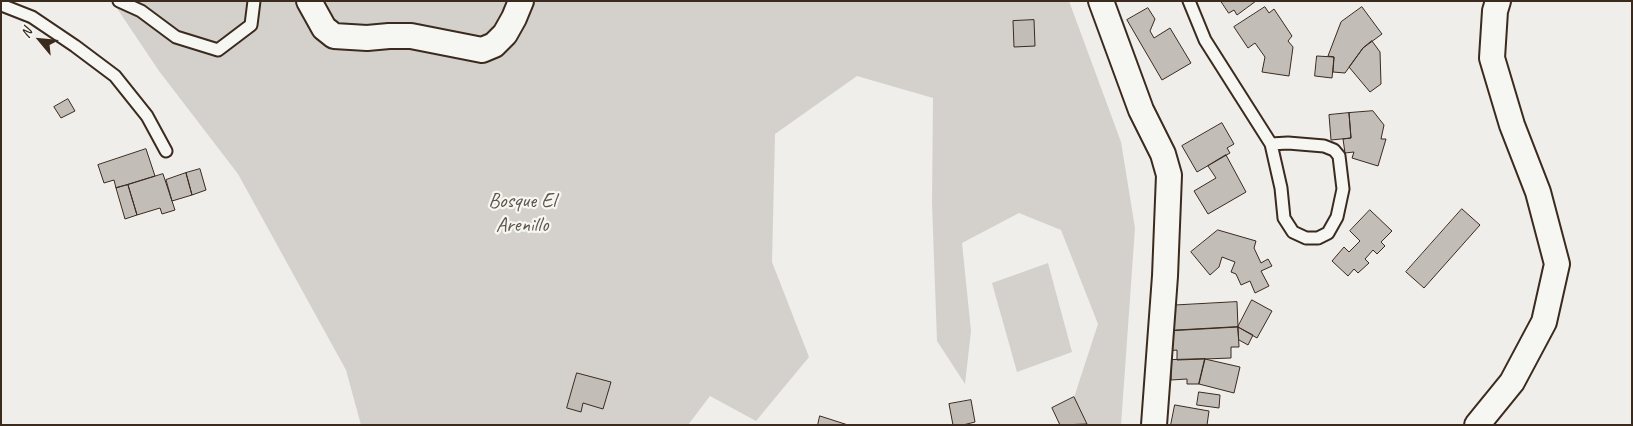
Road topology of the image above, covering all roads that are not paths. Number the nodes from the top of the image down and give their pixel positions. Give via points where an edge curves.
1 (2, 1) edge
2 (119, 1) edge
3 (254, 1) edge
4 (309, 1) edge
5 (521, 1) edge
6 (1102, 1) edge
7 (1189, 1) edge
8 (1498, 1) edge
9 (1271, 144) junction
10 (166, 151) dead end
11 (1154, 425) edge
12 (1477, 425) edge

1 - 10 lane via 4,6 32,17 54,31 115,76 147,116
2 - 3 lane via 142,11 176,38 218,50 250,25
4 - 5 street via 324,28 334,36 411,36 482,50 494,45 505,34
6 - 11 street via 1141,110 1163,154 1169,175
7 - 9 lane via 1205,40
8 - 12 street via 1492,58 1512,125 1538,192 1557,264 1544,322 1512,382
9 - 9 lane via 1284,218 1293,232 1306,238 1318,238 1328,233 1337,217 1343,189 1339,156 1324,146

